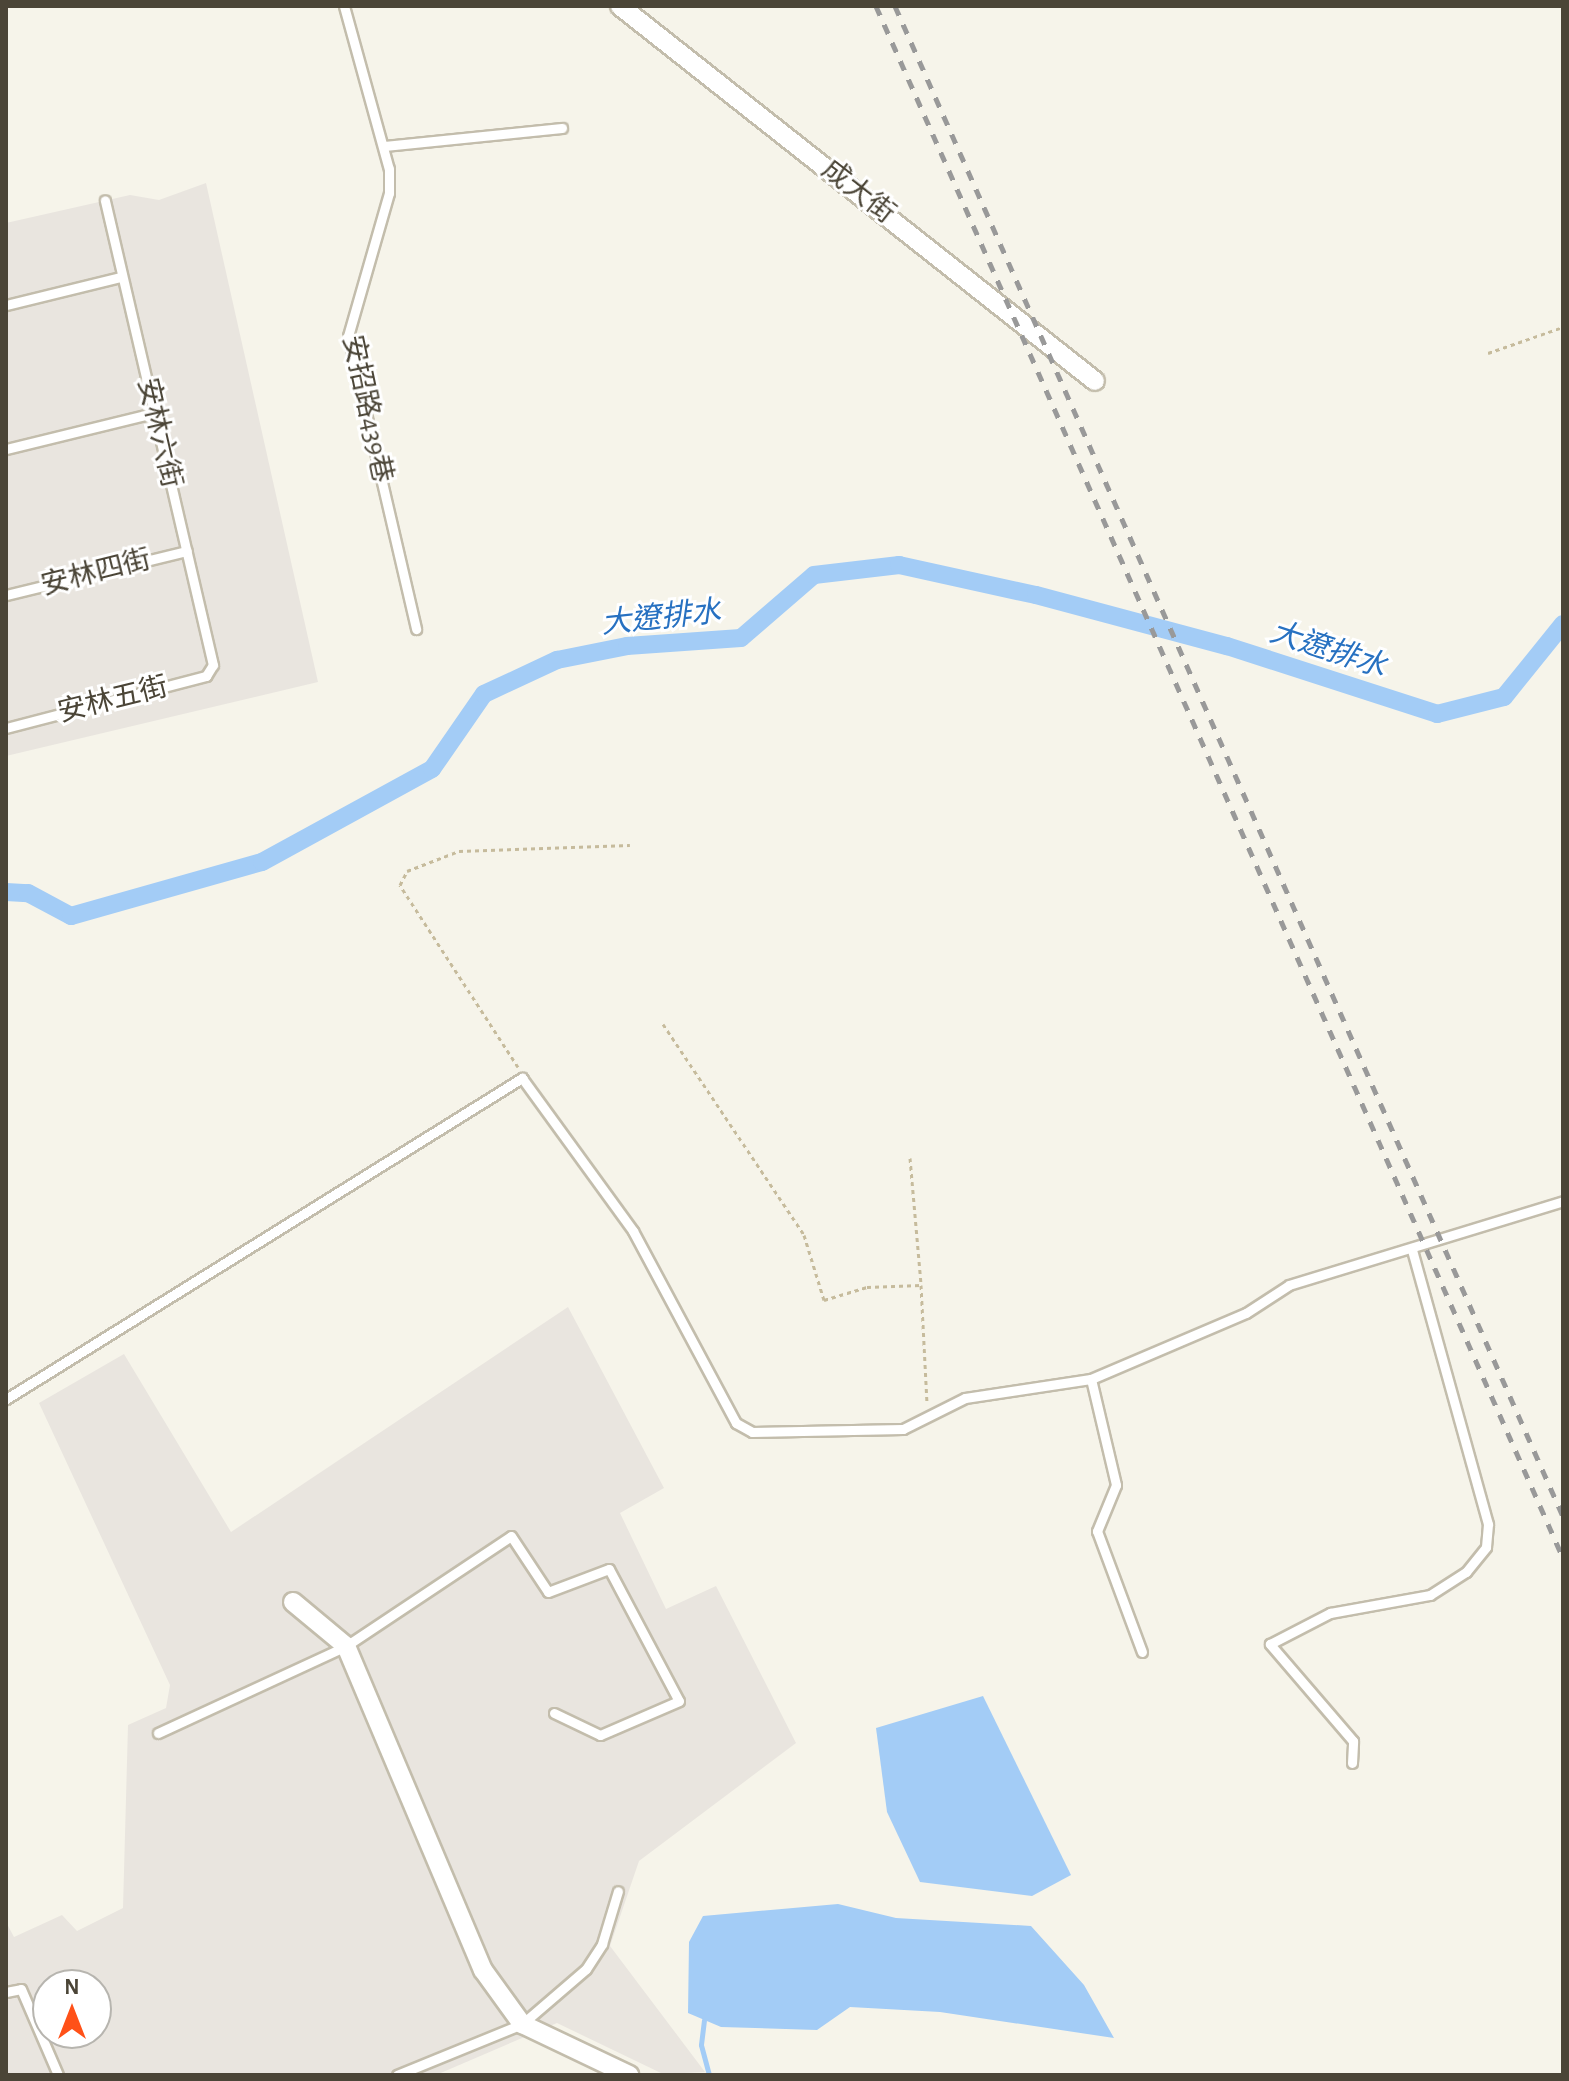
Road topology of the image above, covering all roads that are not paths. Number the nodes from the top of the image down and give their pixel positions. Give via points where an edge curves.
1 (344, 6) edge
2 (620, 6) edge
3 (562, 128) dead end
4 (384, 146) junction
5 (105, 200) dead end
6 (121, 277) junction
7 (6, 305) edge
8 (1095, 381) dead end
9 (154, 413) junction
10 (6, 449) edge
11 (187, 551) junction
12 (6, 595) edge
13 (416, 629) dead end
14 (213, 665) joint
15 (6, 728) edge
16 (1563, 1201) edge
17 (1412, 1250) junction
18 (1091, 1379) junction
19 (6, 1399) edge
20 (293, 1602) dead end
21 (346, 1646) junction
22 (1142, 1652) dead end
23 (554, 1713) dead end
24 (158, 1733) dead end
25 (1352, 1763) dead end
26 (618, 1891) dead end
27 (6, 1992) edge
28 (522, 2024) junction
29 (611, 2070) edge
30 (58, 2075) edge
31 (397, 2075) edge
32 (629, 2075) edge

1 - 4 lane, 安招路439巷
2 - 8 street, 成大街
3 - 4 lane
4 - 13 lane, 安招路439巷 via 389,193 348,336
5 - 6 lane, 安林六街
6 - 7 lane
6 - 9 lane, 安林六街
9 - 10 lane
9 - 11 lane, 安林六街
11 - 12 lane, 安林四街
11 - 14 lane, 安林六街
14 - 15 lane, 安林五街 via 206,676
16 - 17 lane
17 - 18 lane via 1289,1285 1246,1313
17 - 25 lane via 1488,1524 1486,1547 1466,1572 1430,1595 1330,1613 1270,1644 1353,1741
18 - 19 lane via 965,1398 903,1429 744,1430 673,1293 522,1078
18 - 22 lane via 1116,1485 1097,1531
20 - 21 street
21 - 23 lane via 511,1536 548,1592 609,1569 679,1701 600,1735
21 - 24 lane
21 - 28 street via 483,1970
26 - 28 lane via 602,1944 586,1969
27 - 30 lane via 21,1989
28 - 29 street
28 - 31 lane
29 - 32 street

